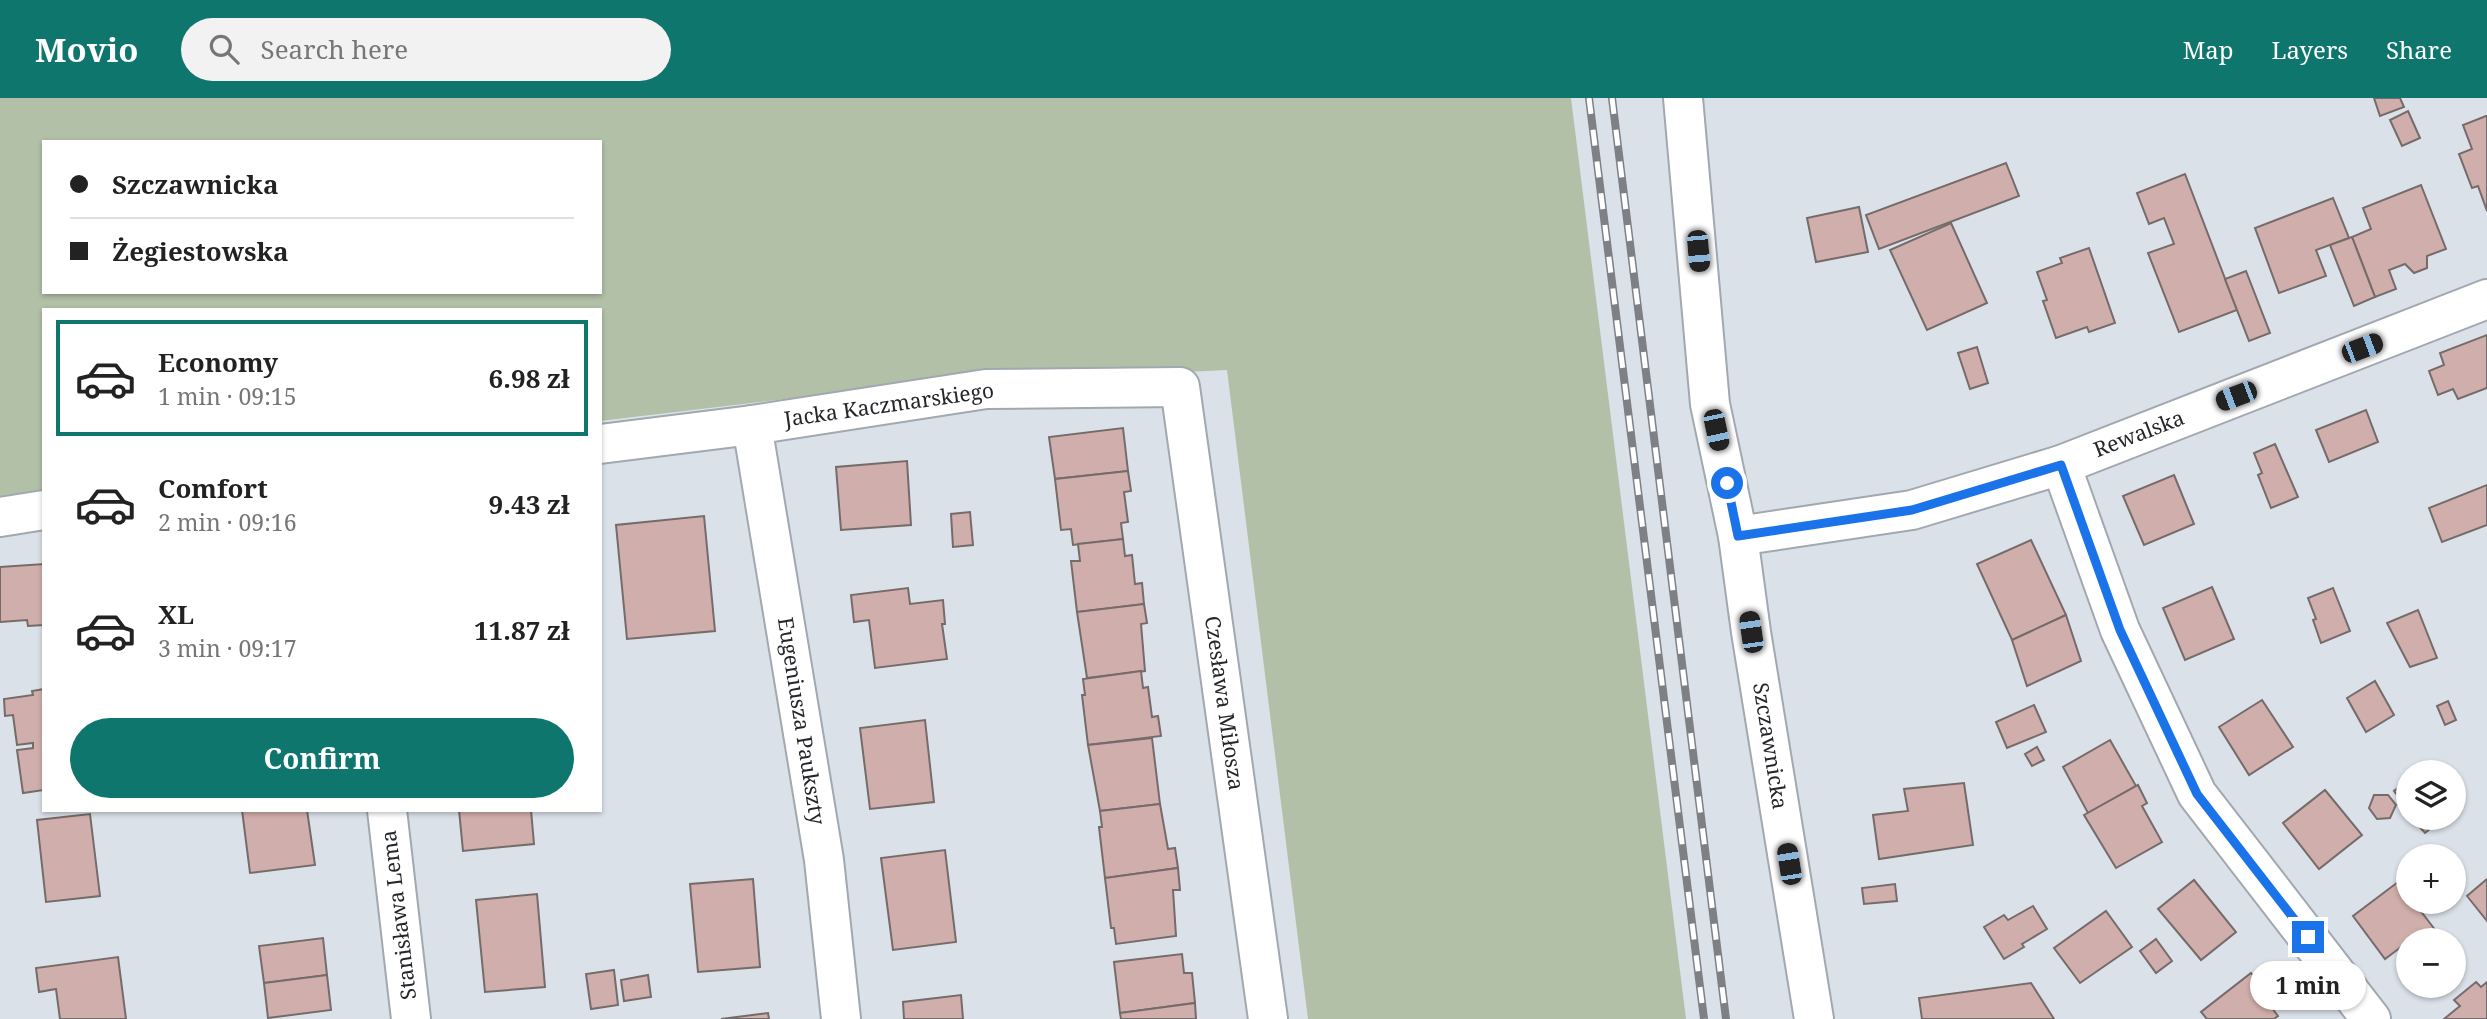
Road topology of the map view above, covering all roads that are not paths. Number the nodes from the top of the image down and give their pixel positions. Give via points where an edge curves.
1 (1683, 98) edge
2 (2487, 299) edge
3 (1180, 387) joint
4 (752, 425) junction
5 (602, 444) edge
6 (2061, 465) junction
7 (42, 510) edge
8 (0, 517) edge
9 (1738, 536) junction
10 (387, 812) edge
11 (411, 1019) edge
12 (841, 1019) edge
13 (1268, 1019) edge
14 (1814, 1019) edge
15 (2371, 1019) edge

1 - 9 street, Szczawnicka via 1710,404
2 - 6 street, Rewalska
3 - 4 street, Jacka Kaczmarskiego via 986,389
3 - 13 street, Czesława Miłosza
4 - 5 street, Jacka Kaczmarskiego
4 - 12 street, Eugeniusza Paukszty via 824,860
6 - 9 street, Rewalska via 1912,510
6 - 15 street via 2120,630 2197,794
7 - 8 street
9 - 14 street, Szczawnicka
10 - 11 street, Stanisława Lema

